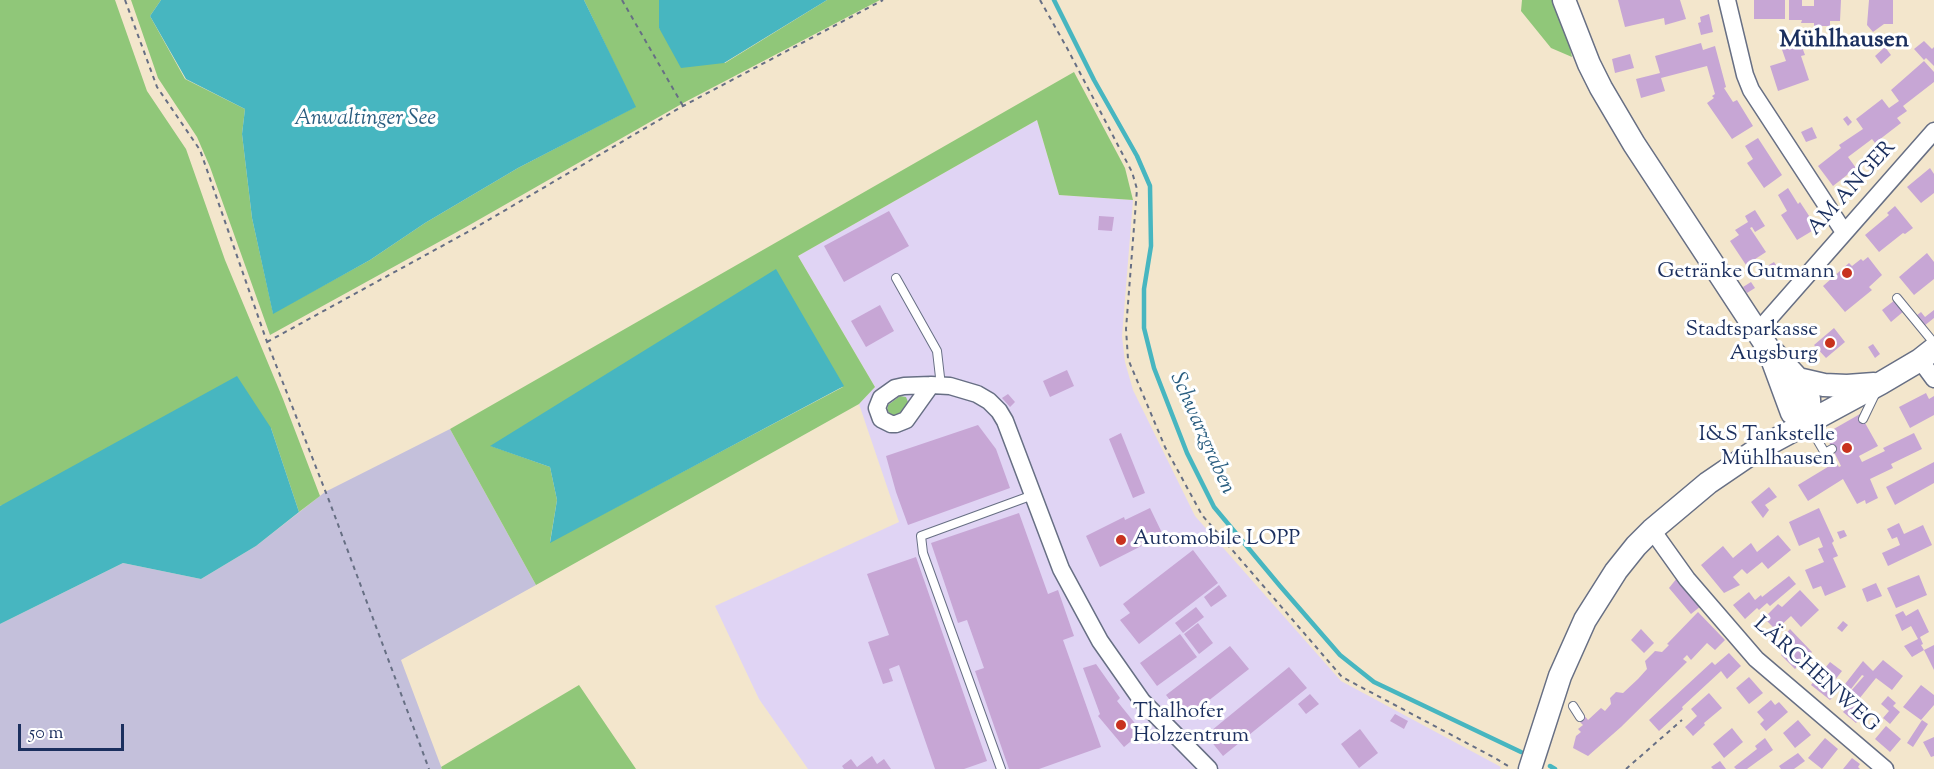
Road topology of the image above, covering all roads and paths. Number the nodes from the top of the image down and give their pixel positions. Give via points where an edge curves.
1 (125, 0) edge
2 (622, 0) edge
3 (883, 0) edge
4 (1040, 0) edge
5 (1564, 0) edge
6 (1727, 0) edge
7 (683, 106) junction
8 (1934, 131) edge
9 (1844, 232) junction
10 (896, 278) dead end
11 (1897, 298) dead end
12 (1763, 339) junction
13 (267, 342) junction
14 (1929, 351) edge
15 (1798, 379) junction
16 (1934, 379) edge
17 (1881, 383) junction
18 (936, 385) joint
19 (1863, 418) dead end
20 (1809, 422) junction
21 (1832, 449) dead end
22 (1033, 495) junction
23 (1652, 530) junction
24 (1573, 706) dead end
25 (1580, 717) dead end
26 (1683, 720) dead end
27 (429, 769) edge
28 (1001, 769) edge
29 (1209, 769) edge
30 (1507, 769) edge
31 (1530, 769) edge
32 (1626, 769) edge
33 (1885, 769) edge

1 - 13 path via 157,87 200,150
2 - 7 path
3 - 7 path
4 - 30 path via 1132,172 1137,189 1126,329 1128,359 1166,447 1202,515 1342,678 1495,758
5 - 12 main road via 1601,88
6 - 9 street via 1751,90
7 - 13 path via 473,229
8 - 9 street, AM ANGER
9 - 12 street, AM ANGER
10 - 18 lane via 937,351
11 - 14 lane
12 - 15 main road
12 - 20 main road via 1792,413
13 - 27 path
14 - 16 street
14 - 17 main road
15 - 17 main road via 1824,385
15 - 20 main road via 1809,399
17 - 19 lane
17 - 20 main road
18 - 22 street via 977,394 999,411
20 - 21 lane via 1825,453
20 - 23 main road via 1755,451 1708,483
22 - 28 lane via 921,536 923,553
22 - 29 street via 1061,569 1100,641 1142,701
23 - 31 main road via 1616,571 1585,620 1560,676
23 - 33 street, LÄRCHENWEG via 1687,579 1755,658
24 - 25 lane
26 - 32 path

